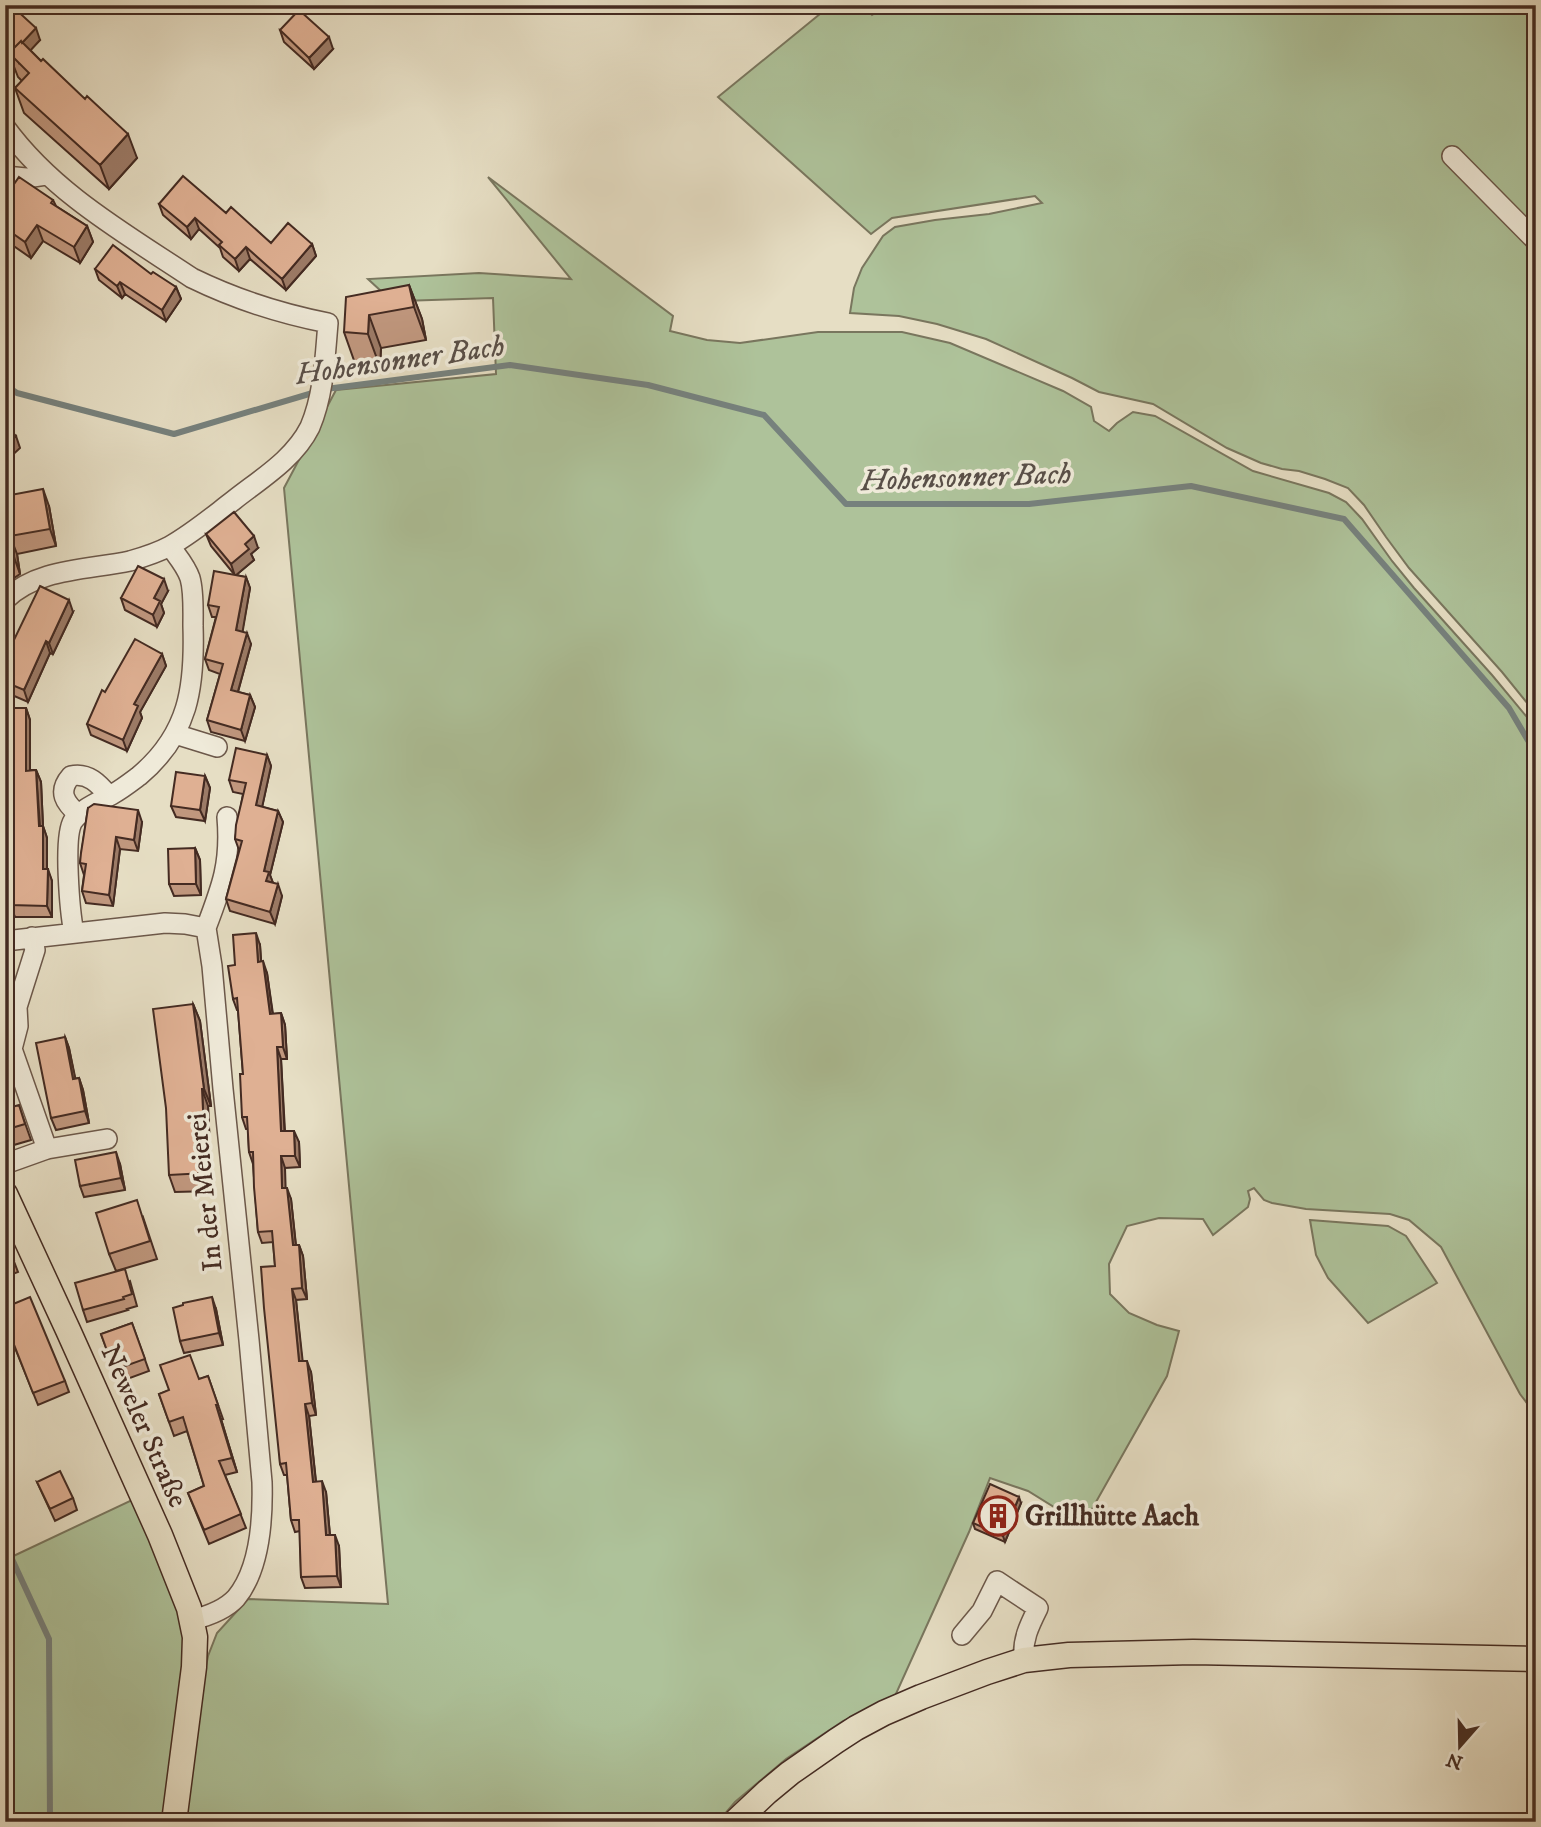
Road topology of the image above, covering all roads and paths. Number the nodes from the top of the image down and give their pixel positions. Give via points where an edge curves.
1 (5, 127) edge
2 (12, 152) edge
3 (1452, 156) dead end
4 (46, 175) junction
5 (5, 176) edge
6 (1536, 241) edge
7 (350, 317) edge
8 (328, 323) junction
9 (170, 546) junction
10 (5, 600) edge
11 (175, 734) junction
12 (217, 747) dead end
13 (109, 796) junction
14 (79, 815) junction
15 (227, 817) dead end
16 (206, 928) junction
17 (74, 933) junction
18 (32, 937) junction
19 (5, 942) edge
20 (107, 1139) dead end
21 (47, 1149) junction
22 (5, 1164) edge
23 (5, 1194) edge
24 (192, 1620) junction
25 (962, 1635) dead end
26 (1536, 1659) edge
27 (1024, 1660) junction
28 (174, 1822) edge
29 (735, 1822) edge

1 - 2 street
2 - 4 street
3 - 6 street
4 - 5 street
4 - 8 street via 192,278 244,300
7 - 8 street
8 - 9 street via 319,398 304,438 286,460
9 - 10 street via 128,561 46,576
9 - 11 street via 190,579 194,629 190,697
11 - 12 street
11 - 13 street via 151,765
13 - 14 street
13 - 14 street via 89,778 71,776 64,795
14 - 17 street via 69,836
15 - 16 street via 228,862
16 - 17 street via 165,923
16 - 24 street, In der Meierei via 262,1500 260,1537 245,1584 230,1603
17 - 18 street
18 - 19 street
18 - 21 street via 35,950 17,1007 12,1049
20 - 21 street
21 - 22 street
23 - 24 main road, Neweler Straße via 160,1535
24 - 28 main road, Neweler Straße via 192,1691
25 - 27 street via 982,1611 997,1581 1038,1608 1025,1636
26 - 27 main road via 1193,1652 1097,1653
27 - 29 main road via 921,1697 856,1728 798,1767

